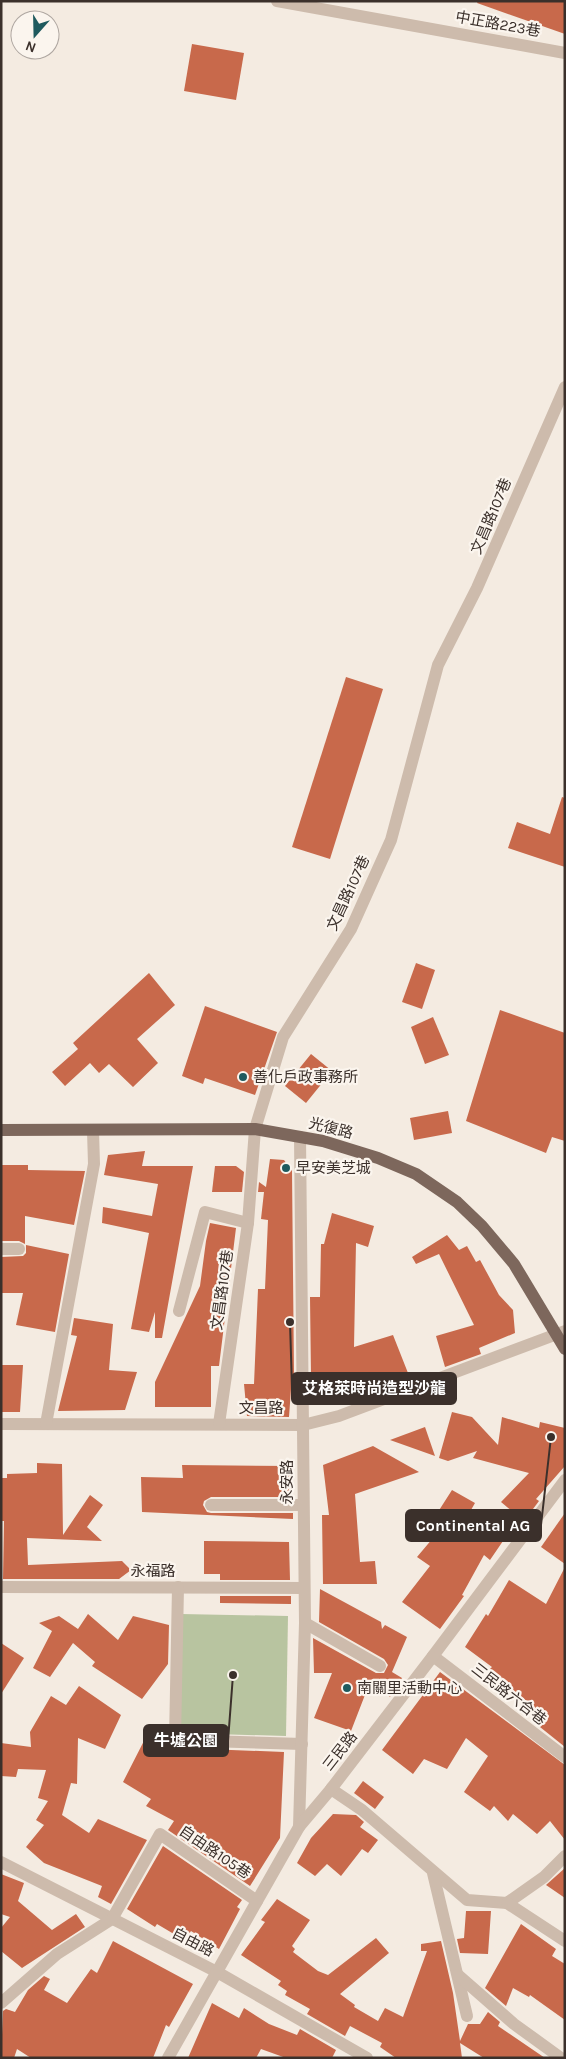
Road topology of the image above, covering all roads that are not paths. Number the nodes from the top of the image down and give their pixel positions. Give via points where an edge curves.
1 (277, 1) edge
2 (565, 53) edge
3 (565, 387) edge
4 (255, 1129) junction
5 (1, 1130) edge
6 (93, 1131) junction
7 (300, 1137) junction
8 (248, 1223) junction
9 (1, 1248) edge
10 (19, 1249) dead end
11 (179, 1311) dead end
12 (560, 1332) edge
13 (565, 1349) edge
14 (1, 1424) edge
15 (46, 1424) junction
16 (219, 1424) junction
17 (303, 1424) junction
18 (565, 1480) edge
19 (211, 1505) dead end
20 (303, 1505) junction
21 (1, 1586) edge
22 (178, 1587) junction
23 (304, 1588) junction
24 (305, 1623) junction
25 (433, 1656) junction
26 (380, 1666) dead end
27 (302, 1744) junction
28 (565, 1757) edge
29 (331, 1789) junction
30 (299, 1827) junction
31 (565, 1856) edge
32 (1, 1862) edge
33 (433, 1873) junction
34 (257, 1901) junction
35 (507, 1903) junction
36 (112, 1919) junction
37 (565, 1941) edge
38 (217, 1972) junction
39 (458, 1975) junction
40 (1, 2003) edge
41 (468, 2016) dead end
42 (168, 2058) edge
43 (366, 2058) edge
44 (562, 2058) edge

1 - 2 street, 中正路223巷
3 - 4 street, 文昌路107巷 via 477,588 438,665 391,840 351,929 283,1037
4 - 6 main road, 光復路
4 - 7 main road, 光復路
4 - 8 street, 文昌路107巷
5 - 6 main road, 光復路
6 - 15 street via 94,1164
7 - 12 main road, 光復路 via 378,1158 416,1174 457,1202 514,1264
7 - 17 street, 永安路
8 - 11 street via 205,1212
8 - 16 street, 文昌路107巷
9 - 10 street
12 - 13 main road, 光復路
12 - 17 street, 文昌路 via 339,1416
14 - 15 street, 文昌路
15 - 16 street, 文昌路
16 - 17 street, 文昌路
17 - 20 street, 永安路
18 - 25 street, 三民路
19 - 20 street
20 - 23 street, 永安路
21 - 22 street, 永福路
22 - 23 street, 永福路
22 - 27 street via 175,1740
23 - 24 street, 永安路
24 - 26 street
24 - 27 street, 永安路
25 - 28 street, 三民路六合巷
25 - 29 street, 三民路
27 - 30 street, 永安路
29 - 30 street, 三民路
29 - 33 street via 362,1810
30 - 34 street, 三民路
31 - 35 street via 544,1877
32 - 36 street, 自由路
33 - 35 street via 467,1900
33 - 39 street
34 - 36 street, 自由路105巷 via 160,1834
34 - 38 street, 三民路
35 - 37 street
36 - 38 street, 自由路
36 - 40 street via 57,1954
38 - 42 street, 三民路
38 - 43 street, 自由路
39 - 41 street
39 - 44 street via 514,2024

